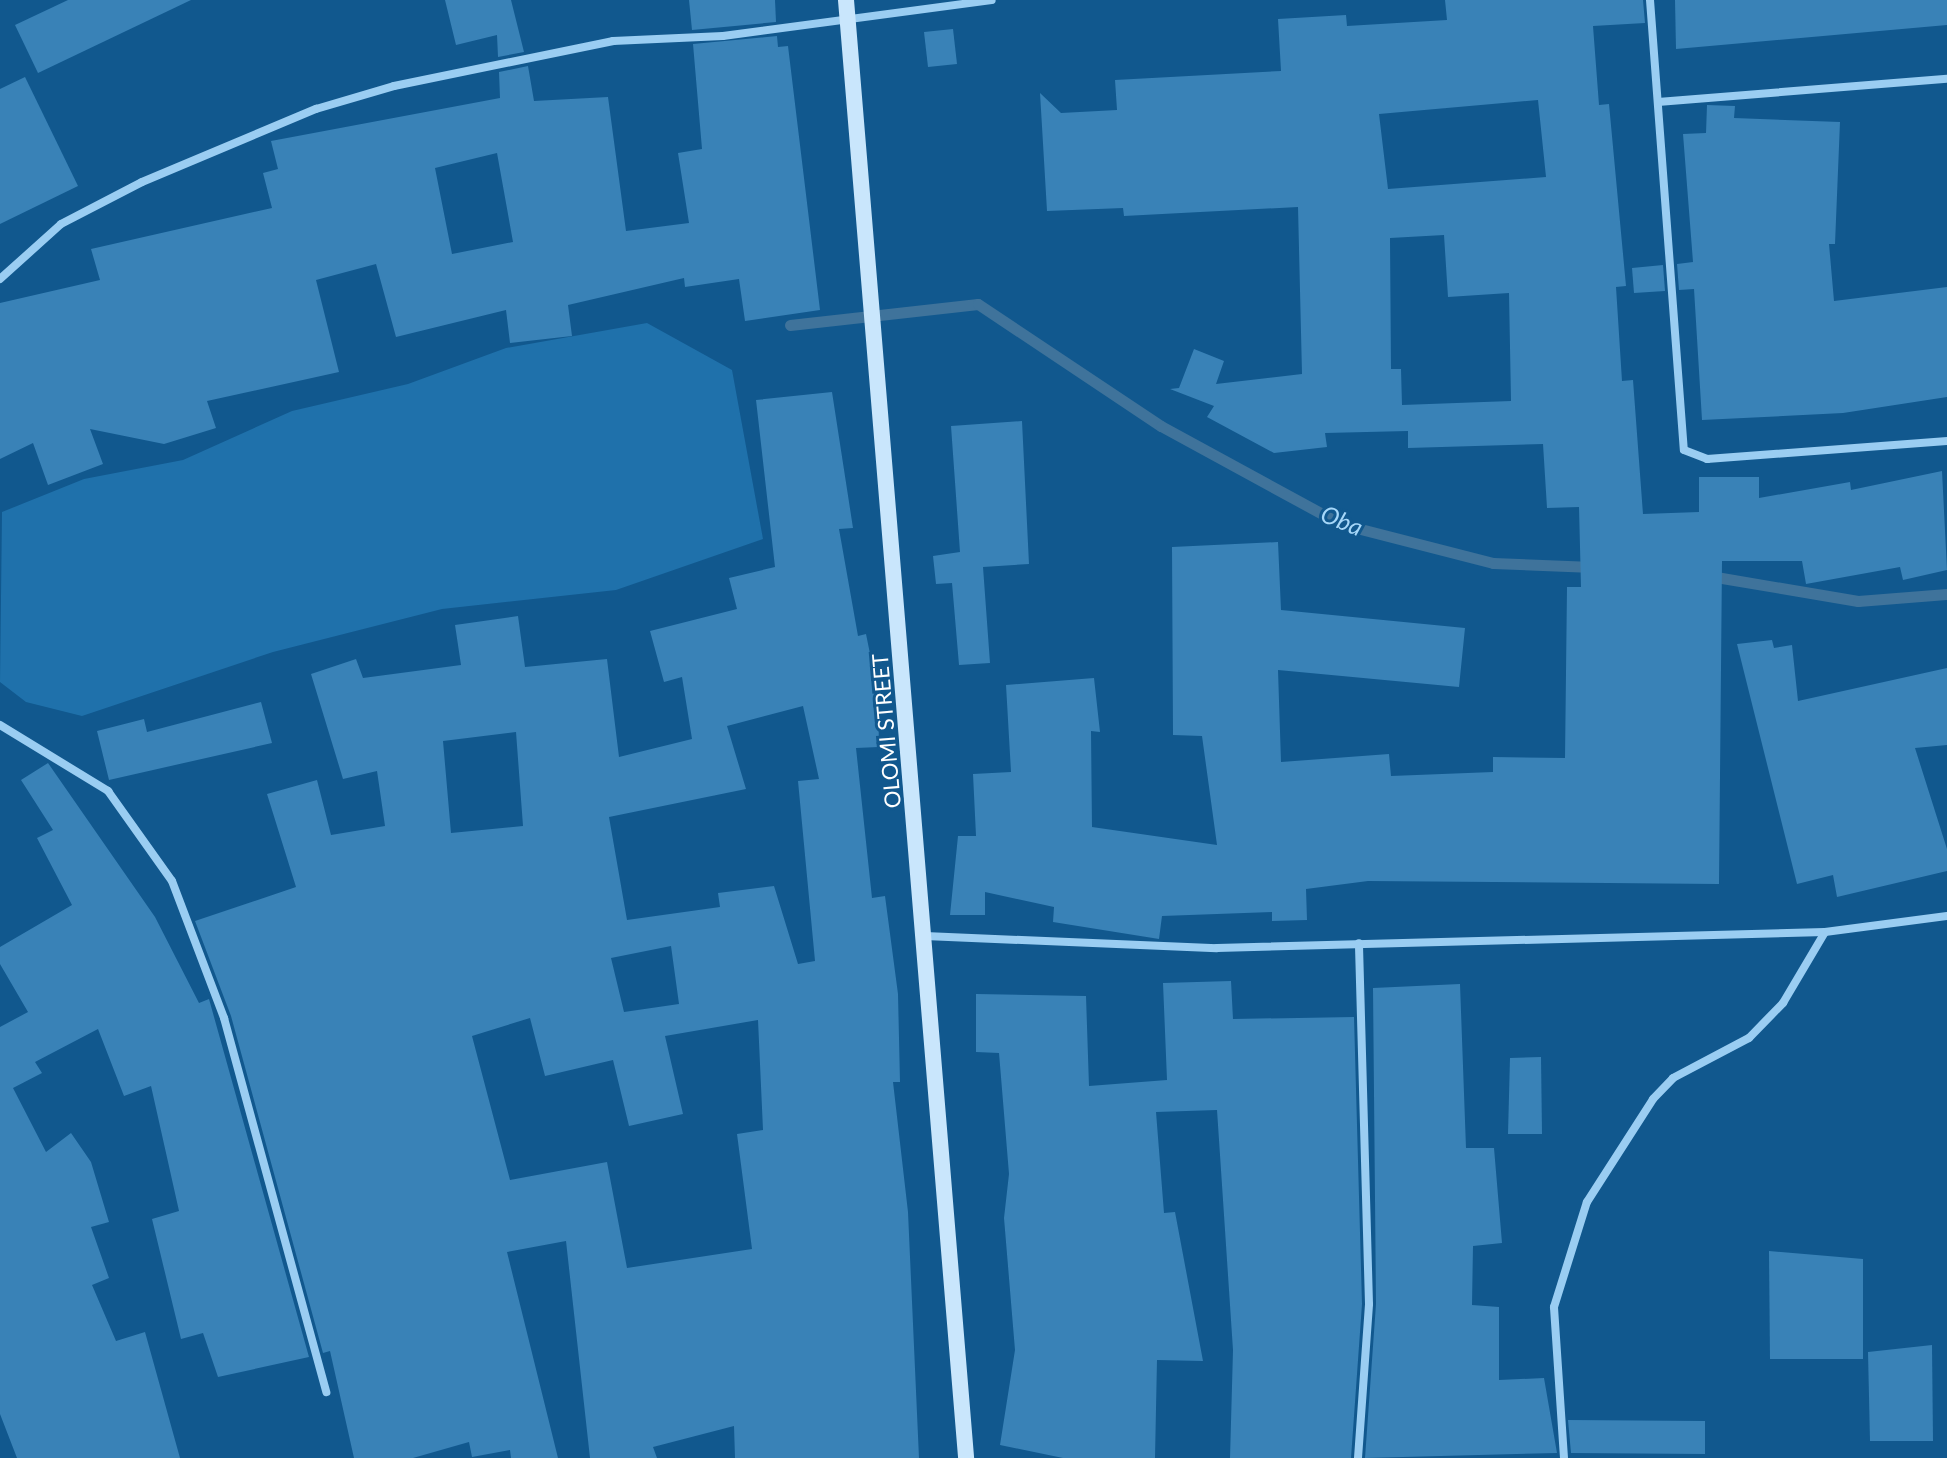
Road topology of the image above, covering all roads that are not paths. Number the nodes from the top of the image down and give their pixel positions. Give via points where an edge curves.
1 (992, 0) edge
2 (1650, 0) edge
3 (847, 7) edge
4 (1947, 79) edge
5 (1658, 102) junction
6 (0, 279) edge
7 (1947, 441) edge
8 (0, 725) edge
9 (1947, 916) edge
10 (1825, 932) junction
11 (925, 936) junction
12 (1359, 943) junction
13 (326, 1392) dead end
14 (966, 1458) edge
15 (1358, 1458) edge
16 (1564, 1458) edge

1 - 3 street
2 - 5 street
3 - 6 street via 723,36 613,41 316,109 61,224
3 - 11 main road, OLOMI STREET
4 - 5 street
5 - 7 street via 1684,450 1707,459
8 - 13 street via 108,791 172,881 224,1018
9 - 10 street
10 - 12 street
10 - 16 street via 1783,1003 1749,1038 1673,1078 1653,1099 1587,1202 1554,1307
11 - 12 street via 1090,947
11 - 14 main road, OLOMI STREET
12 - 15 street via 1369,1304

